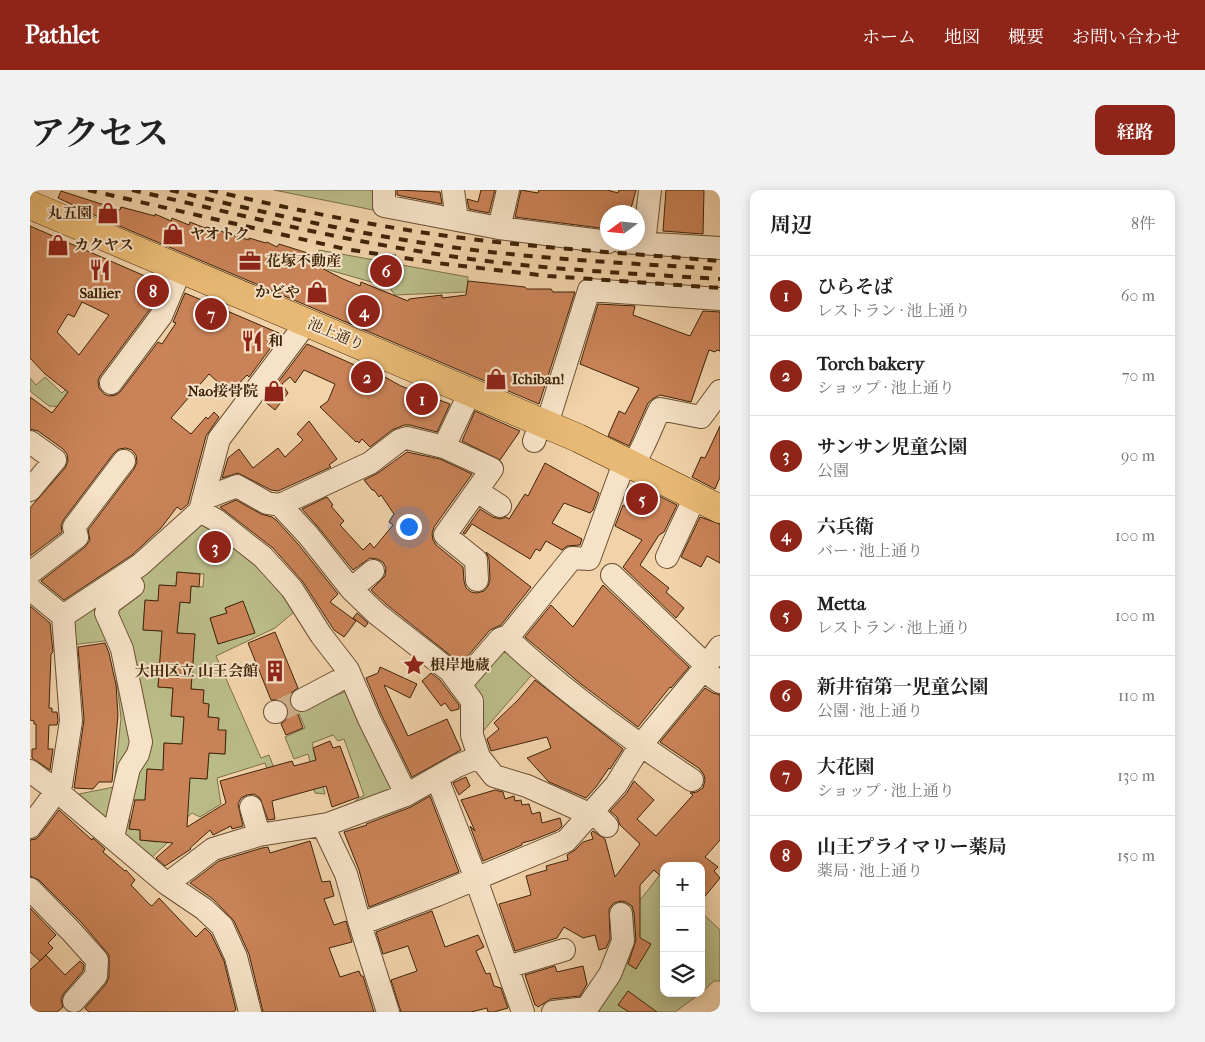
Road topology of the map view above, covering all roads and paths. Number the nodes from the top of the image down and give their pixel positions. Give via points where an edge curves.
1 (453, 190) edge
2 (508, 190) edge
3 (650, 190) edge
4 (384, 198) edge
5 (30, 205) edge
6 (457, 220) junction
7 (499, 228) junction
8 (645, 234) edge
9 (600, 241) edge
10 (645, 244) edge
11 (720, 248) edge
12 (181, 269) junction
13 (720, 299) edge
14 (307, 322) junction
15 (112, 384) dead end
16 (720, 391) edge
17 (470, 392) junction
18 (541, 429) junction
19 (30, 442) edge
20 (444, 447) junction
21 (124, 461) dead end
22 (631, 465) junction
23 (30, 490) edge
24 (477, 490) junction
25 (695, 497) junction
26 (280, 505) junction
27 (500, 506) dead end
28 (204, 509) junction
29 (720, 509) edge
30 (667, 557) dead end
31 (373, 570) dead end
32 (30, 573) edge
33 (612, 575) dead end
34 (477, 580) dead end
35 (351, 588) junction
36 (30, 589) edge
37 (63, 616) junction
38 (506, 637) junction
39 (720, 647) edge
40 (710, 673) edge
41 (341, 678) junction
42 (460, 685) junction
43 (302, 700) tunnel mouth
44 (640, 746) junction
45 (479, 757) junction
46 (30, 771) edge
47 (436, 778) junction
48 (692, 780) dead end
49 (401, 784) dead end
50 (57, 791) junction
51 (251, 807) dead end
52 (589, 814) junction
53 (323, 826) junction
54 (607, 826) dead end
55 (30, 827) edge
56 (259, 835) junction
57 (113, 838) junction
58 (476, 878) junction
59 (167, 884) junction
60 (30, 889) edge
61 (621, 914) dead end
62 (360, 924) junction
63 (564, 950) dead end
64 (507, 968) junction
65 (74, 1001) dead end
66 (249, 1012) edge
67 (388, 1012) edge
68 (523, 1012) edge
69 (553, 1012) edge

1 - 6 street
2 - 7 street
3 - 8 street
4 - 6 street
5 - 12 main road, 池上通り
6 - 7 street
7 - 9 street
10 - 11 street
12 - 14 main road, 池上通り
12 - 15 street via 161,316
13 - 18 street via 589,290
14 - 17 main road, 池上通り
14 - 28 street via 219,439
16 - 22 street via 701,417 660,409
17 - 18 main road, 池上通り
17 - 20 street
18 - 22 main road, 池上通り via 578,438
19 - 23 street via 55,460
20 - 24 street via 492,469
20 - 26 street via 407,438 400,440 370,463
21 - 32 street via 74,527 77,537
22 - 25 main road, 池上通り
22 - 38 street via 620,474 589,558 572,558
24 - 27 street
24 - 34 street via 445,535 476,560
25 - 29 main road, 池上通り
25 - 30 street
26 - 28 street via 267,503 237,486
26 - 35 street
28 - 37 street via 140,564
28 - 41 street via 263,557 292,589 321,635
28 - 57 street via 190,540 110,603 106,613 122,649 141,742 129,768
31 - 35 street
33 - 40 street
35 - 42 street via 376,614 450,670
36 - 37 street
37 - 50 street via 71,721 61,785
38 - 42 street via 500,639
38 - 44 street via 540,670
39 - 40 street
40 - 44 street
41 - 43 street
41 - 49 street via 369,719
42 - 45 street via 472,701 472,735
44 - 48 street
44 - 52 street via 616,785
45 - 47 street
45 - 52 street via 494,776 527,786
46 - 50 street
47 - 53 street via 406,795
47 - 58 street
50 - 55 street
50 - 57 street
51 - 56 street
52 - 54 street via 594,814
52 - 58 street via 566,841
53 - 56 street
53 - 62 street via 346,874
56 - 59 street via 213,849
57 - 59 street
58 - 62 street via 438,896
58 - 64 street
59 - 66 street via 204,909 222,926 236,957
60 - 65 street via 97,960 96,976
61 - 69 street via 623,941 610,974 587,1008
62 - 67 street
63 - 64 street
64 - 68 street

